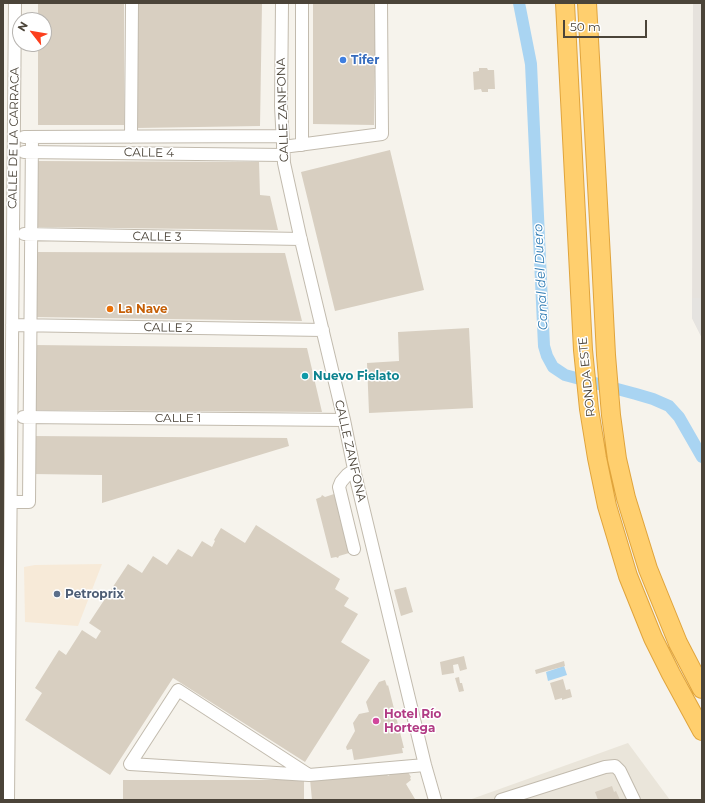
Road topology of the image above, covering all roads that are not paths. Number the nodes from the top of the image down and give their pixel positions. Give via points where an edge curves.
1 (25, 3) edge
2 (132, 3) edge
3 (282, 3) edge
4 (302, 3) edge
5 (381, 3) edge
6 (565, 3) edge
7 (587, 3) edge
8 (15, 9) edge
9 (14, 137) junction
10 (32, 137) junction
11 (131, 137) junction
12 (302, 145) junction
13 (283, 146) junction
14 (14, 151) junction
15 (32, 152) junction
16 (13, 234) junction
17 (30, 234) junction
18 (301, 240) junction
19 (12, 325) junction
20 (31, 325) junction
21 (323, 330) junction
22 (12, 417) junction
23 (30, 417) junction
24 (344, 420) junction
25 (354, 470) junction
26 (11, 502) junction
27 (354, 549) dead end
28 (702, 689) edge
29 (702, 731) edge
30 (425, 765) junction
31 (309, 775) junction
32 (7, 792) edge
33 (530, 796) edge
34 (435, 800) edge
35 (501, 800) edge
36 (634, 800) edge

1 - 8 street
2 - 11 street
3 - 13 street, CALLE ZANFONA
4 - 12 street
5 - 12 street via 382,134
6 - 29 highway, RONDA ESTE via 583,350 597,458 607,506 628,576 670,674
7 - 28 highway, RONDA ESTE via 606,355 617,459 648,569 678,643
8 - 9 street, CALLE DE LA CARRACA
9 - 10 street
9 - 14 street, CALLE DE LA CARRACA
10 - 11 street
10 - 15 street
11 - 13 street
12 - 13 street
13 - 15 street, CALLE 4
13 - 18 street, CALLE ZANFONA via 284,163
14 - 15 street, CALLE 4
14 - 16 street, CALLE DE LA CARRACA
15 - 17 street
16 - 17 street, CALLE 3
16 - 19 street, CALLE DE LA CARRACA
17 - 18 street, CALLE 3
17 - 20 street
18 - 21 street, CALLE ZANFONA
19 - 20 street, CALLE 2
19 - 22 street, CALLE DE LA CARRACA
20 - 21 street, CALLE 2
20 - 23 street
21 - 24 street, CALLE ZANFONA
22 - 23 street, CALLE 1
22 - 26 street, CALLE DE LA CARRACA
23 - 24 street, CALLE 1
23 - 26 street via 29,502
24 - 25 street, CALLE ZANFONA
25 - 27 street via 339,487
25 - 30 street, CALLE ZANFONA
26 - 32 street, CALLE DE LA CARRACA
30 - 31 street
30 - 34 street, CALLE ZANFONA
31 - 31 street via 193,768 130,764 178,690
33 - 35 street
33 - 36 street via 606,767 615,766

